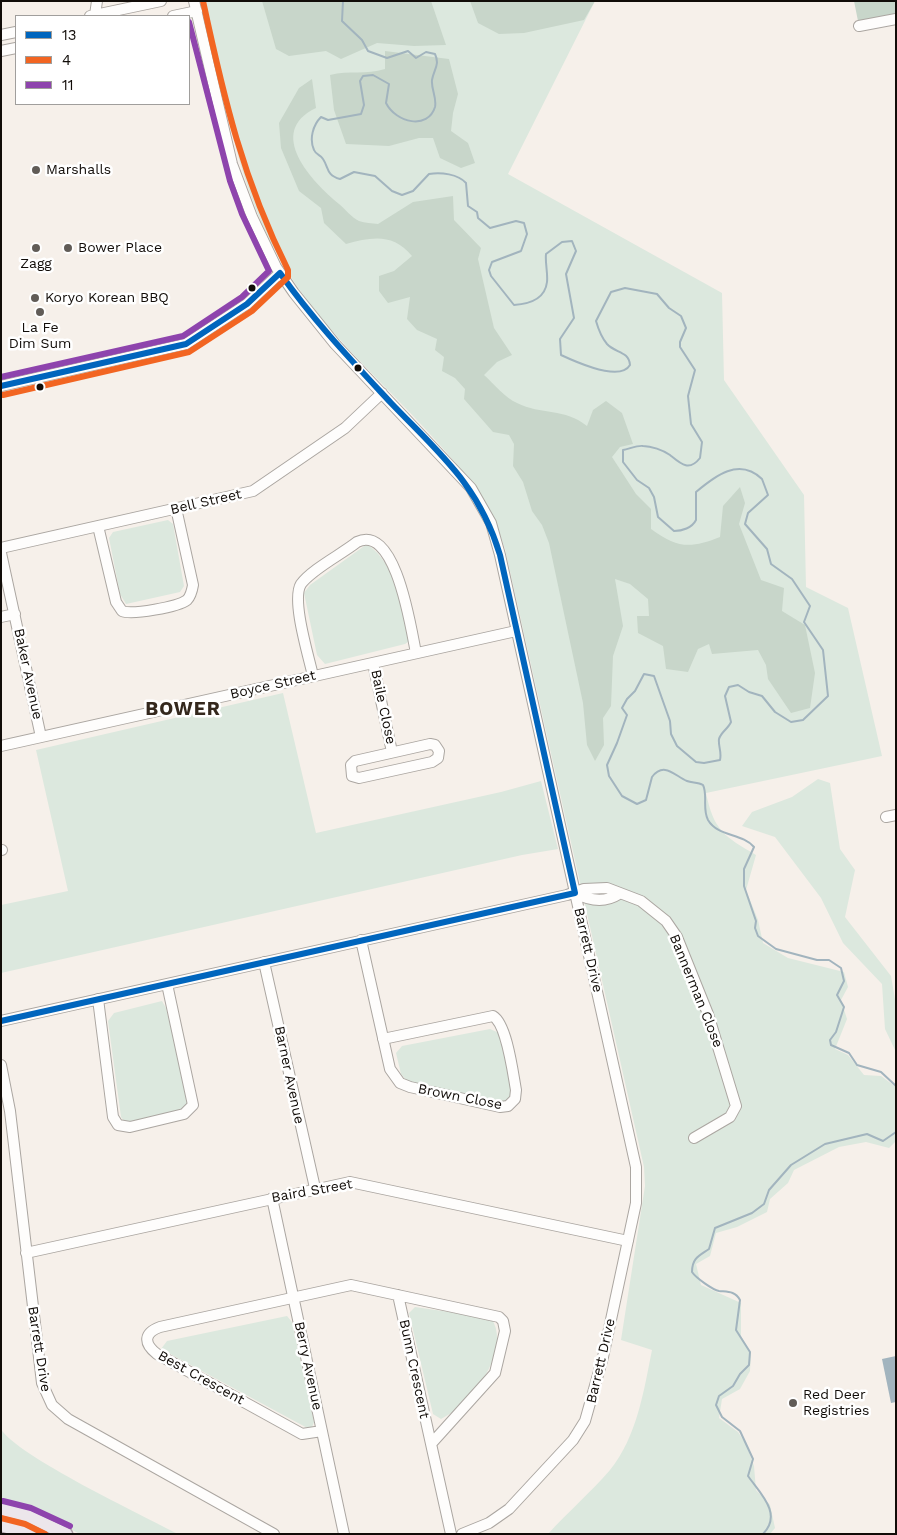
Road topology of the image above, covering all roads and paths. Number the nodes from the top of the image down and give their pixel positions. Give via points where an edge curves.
1 (97, 1) edge
2 (161, 1) edge
3 (196, 6) edge
4 (92, 15) edge
5 (97, 15) edge
6 (175, 15) edge
7 (896, 19) edge
8 (859, 26) dead end
9 (15, 32) edge
10 (1, 35) edge
11 (15, 48) edge
12 (1, 51) edge
13 (280, 273) junction
14 (1, 386) edge
15 (382, 393) junction
16 (176, 508) junction
17 (98, 526) junction
18 (1, 548) edge
19 (1, 552) edge
20 (15, 614) junction
21 (1, 617) edge
22 (516, 631) junction
23 (416, 653) junction
24 (373, 663) junction
25 (313, 676) junction
26 (41, 737) junction
27 (1, 746) edge
28 (392, 752) junction
29 (575, 893) junction
30 (362, 940) junction
31 (264, 962) junction
32 (167, 984) junction
33 (98, 999) junction
34 (1, 1021) edge
35 (383, 1039) junction
36 (1, 1065) edge
37 (694, 1138) dead end
38 (314, 1188) junction
39 (272, 1198) junction
40 (628, 1241) junction
41 (26, 1253) junction
42 (398, 1294) junction
43 (293, 1297) junction
44 (322, 1431) junction
45 (431, 1444) junction
46 (1, 1509) edge
47 (1, 1525) edge
48 (30, 1534) edge
49 (66, 1534) edge
50 (274, 1534) edge
51 (344, 1534) edge
52 (451, 1534) edge
53 (462, 1534) edge

1 - 4 street
2 - 5 street
3 - 6 street
3 - 13 street, Barrett Drive via 236,174 252,217
7 - 8 street
9 - 10 street
11 - 12 street
13 - 14 street via 246,304 186,344
13 - 15 street, Barrett Drive via 335,344
15 - 16 street, Bell Street via 345,428 259,488 245,494
15 - 22 street, Barrett Drive via 481,502 497,541
16 - 17 street, Bell Street
16 - 17 street via 193,586 191,595 182,602 136,613 122,611 116,602
17 - 18 street, Bell Street
19 - 20 street, Baker Avenue
20 - 21 street
20 - 26 street, Baker Avenue
22 - 23 street, Boyce Street
22 - 29 street, Barrett Drive
23 - 24 street, Boyce Street
23 - 25 street via 396,573 383,547 366,539 311,575 300,587 298,602
24 - 25 street, Boyce Street
24 - 28 street, Baile Close
25 - 26 street, Boyce Street
26 - 27 street, Boyce Street
28 - 28 street, Baile Close via 355,761 350,768 352,776 359,778 432,762 438,758 439,751 430,744
29 - 30 street
29 - 37 street, Bannerman Close via 584,889 607,888 641,901 666,921 677,937 708,1014 736,1106 733,1114
29 - 40 street, Barrett Drive via 636,1167 636,1203
30 - 31 street
30 - 35 street, Brown Close
31 - 32 street
31 - 38 street, Barner Avenue
32 - 33 street
32 - 33 street via 193,1105 184,1114 130,1127 118,1125 113,1118
33 - 34 street
35 - 35 street, Brown Close via 391,1072 405,1086 500,1107 508,1106 516,1099 503,1030 496,1018 485,1016
36 - 41 street, Barrett Drive via 10,1111
38 - 39 street, Baird Street
38 - 40 street, Baird Street via 362,1183
39 - 41 street, Baird Street
39 - 43 street, Berry Avenue
40 - 53 street, Barrett Drive via 593,1398 582,1428 509,1509 489,1523
41 - 50 street, Barrett Drive via 42,1383 52,1406 73,1423
42 - 43 street, Bunn Crescent via 352,1285
42 - 45 street, Bunn Crescent
42 - 45 street, Bunn Crescent via 496,1316 502,1319 505,1327 495,1373
43 - 44 street, Berry Avenue
43 - 44 street, Best Crescent via 160,1327 148,1333 146,1341 157,1354 302,1434
44 - 51 street, Berry Avenue
45 - 52 street, Bunn Crescent
46 - 49 main road via 28,1516
47 - 48 main road

